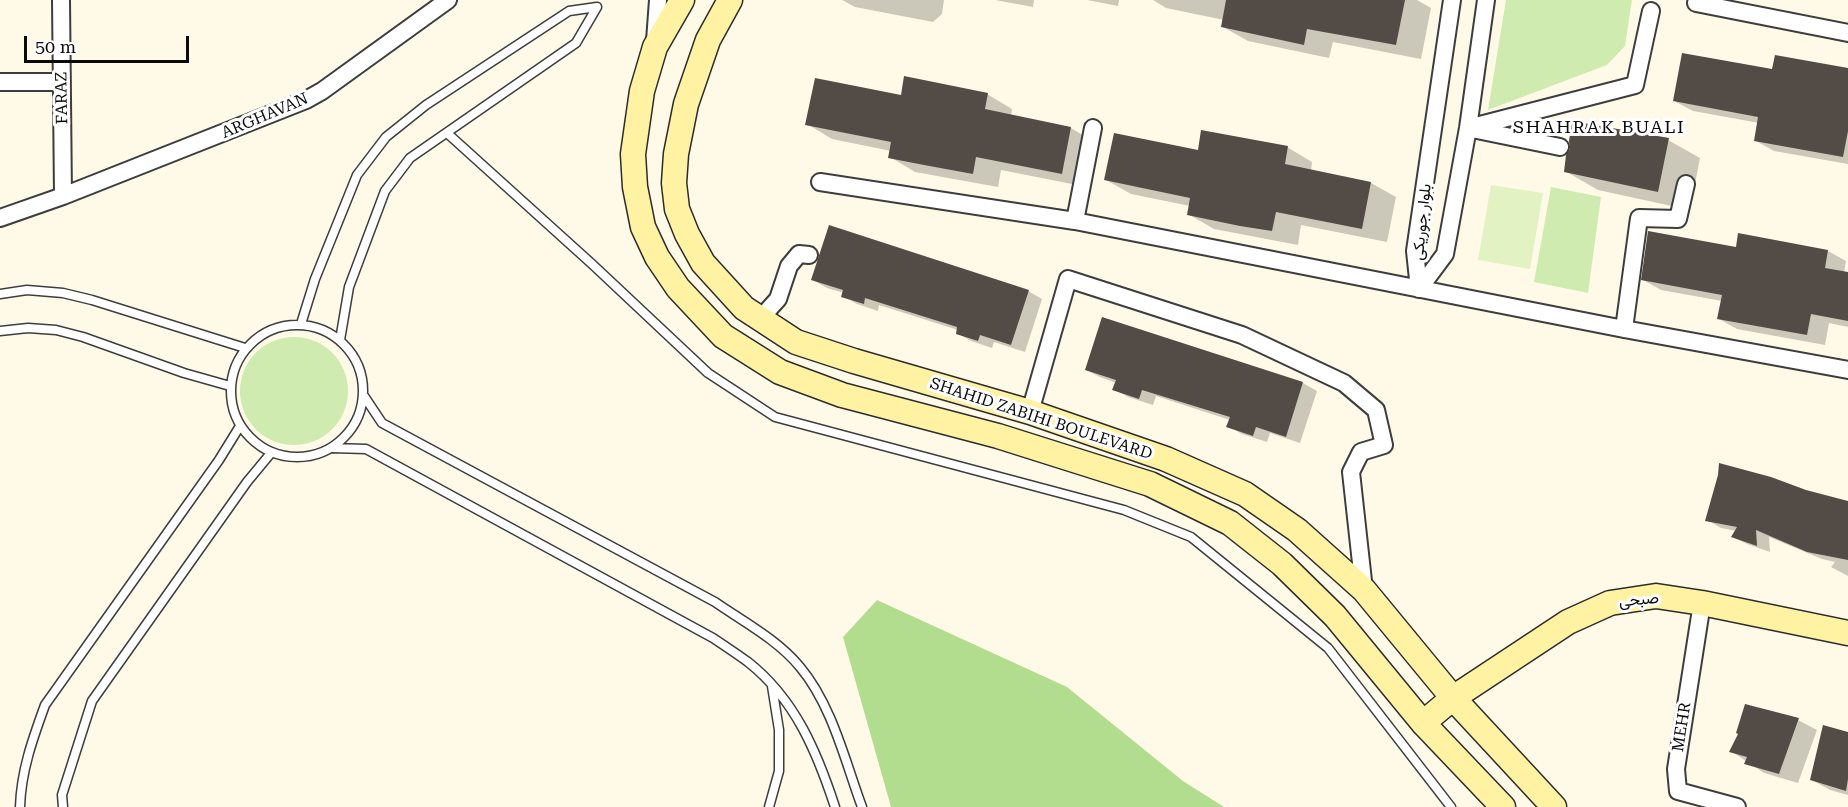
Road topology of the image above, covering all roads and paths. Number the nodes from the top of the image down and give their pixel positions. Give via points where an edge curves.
1 (61, 0) edge
2 (448, 0) edge
3 (658, 0) edge
4 (682, 0) edge
5 (730, 0) edge
6 (1452, 0) edge
7 (1485, 0) edge
8 (1696, 3) dead end
9 (1651, 11) dead end
10 (1848, 33) edge
11 (655, 47) junction
12 (0, 82) edge
13 (62, 82) junction
14 (1468, 128) junction
15 (1093, 129) dead end
16 (447, 133) junction
17 (1560, 147) dead end
18 (820, 182) dead end
19 (1686, 184) dead end
20 (63, 196) junction
21 (0, 218) edge
22 (1075, 221) junction
23 (808, 255) dead end
24 (1419, 289) junction
25 (0, 294) edge
26 (760, 319) junction
27 (301, 324) junction
28 (1624, 329) junction
29 (0, 331) edge
30 (340, 340) junction
31 (245, 348) junction
32 (1848, 370) edge
33 (230, 386) junction
34 (364, 396) junction
35 (1030, 412) junction
36 (240, 426) junction
37 (332, 448) junction
38 (271, 453) junction
39 (1364, 590) junction
40 (1702, 603) junction
41 (1848, 633) edge
42 (772, 686) junction
43 (1453, 698) junction
44 (1423, 723) junction
45 (20, 807) edge
46 (63, 807) edge
47 (769, 807) edge
48 (836, 807) edge
49 (862, 807) edge
50 (1451, 807) edge
51 (1503, 807) edge
52 (1554, 807) edge
53 (1737, 807) edge

1 - 13 street, FARAZ
2 - 20 street, ARGHAVAN via 306,100
3 - 11 street
4 - 11 main road, SHAHID ZABIHI BOULEVARD
5 - 26 main road, SHAHID ZABIHI BOULEVARD via 708,40 686,104 674,183 677,209 703,263 744,308
6 - 24 street, بلوار جوریکی via 1415,251
7 - 14 street, بلوار جوریکی
8 - 10 street
9 - 14 street via 1635,86
11 - 44 main road, SHAHID ZABIHI BOULEVARD via 642,91 633,154 643,227 678,288 723,336 780,372 843,395 998,436 1150,483 1230,523 1282,564 1335,615
12 - 13 street
13 - 20 street, FARAZ
14 - 17 street
14 - 24 street, بلوار جوریکی via 1445,254
15 - 22 street
16 - 27 lane via 576,43 597,8 569,11 426,105 386,137 357,175
16 - 30 lane via 410,158 385,191 349,287
16 - 50 lane via 708,373 775,417 1124,510 1191,537 1328,648
18 - 22 street
19 - 28 street via 1678,219 1639,218
20 - 21 street, ARGHAVAN
22 - 24 street
23 - 26 street via 799,254 789,266 778,299
24 - 28 street
25 - 31 lane via 27,290 63,293
26 - 35 main road, SHAHID ZABIHI BOULEVARD via 796,342 854,362
27 - 30 lane via 322,329
27 - 31 lane via 280,326 261,334
28 - 32 street
29 - 33 lane via 56,330
30 - 34 lane via 358,365
31 - 33 lane via 234,366
33 - 36 lane via 232,407
34 - 37 lane via 354,425
34 - 49 lane via 382,423 716,602 785,652 814,685 824,704
35 - 39 main road, SHAHID ZABIHI BOULEVARD via 1166,459 1245,494 1297,530
35 - 39 street via 1068,279 1242,335 1344,383 1376,410 1384,445 1361,452 1351,472
36 - 38 lane via 253,442
36 - 45 lane via 45,705 20,787
37 - 38 lane via 313,456 292,458
37 - 42 lane via 366,449 713,638
38 - 46 lane via 92,701 62,795
39 - 43 main road, SHAHID ZABIHI BOULEVARD
40 - 41 main road, صبحی
40 - 43 main road, صبحی via 1656,596 1610,603 1568,622
40 - 53 street, MEHR via 1676,769 1678,791
42 - 47 lane via 780,730 778,771
42 - 48 lane via 808,735
43 - 44 main road, صبحی
43 - 52 main road, SHAHID ZABIHI BOULEVARD
44 - 51 main road, SHAHID ZABIHI BOULEVARD

